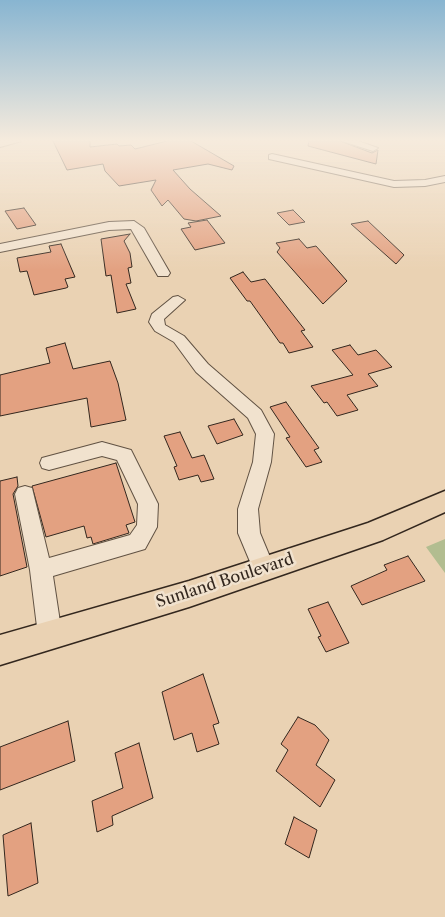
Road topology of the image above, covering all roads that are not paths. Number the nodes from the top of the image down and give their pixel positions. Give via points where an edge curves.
1 (0, 248) edge
2 (164, 273) dead end
3 (178, 300) dead end
4 (49, 463) dead end
5 (25, 494) dead end
6 (445, 501) edge
7 (264, 569) junction
8 (41, 570) junction
9 (50, 635) junction
10 (0, 650) edge

1 - 2 street via 109,226 130,225 138,228
3 - 7 street via 157,317 156,322 179,339 202,368 255,414 265,434 262,462 248,509 249,532
4 - 8 street via 102,449 124,455 148,504 147,527 137,542
5 - 8 street
6 - 7 main road, Sunland Boulevard via 374,532
7 - 9 main road, Sunland Boulevard
8 - 9 street
9 - 10 main road, Sunland Boulevard

